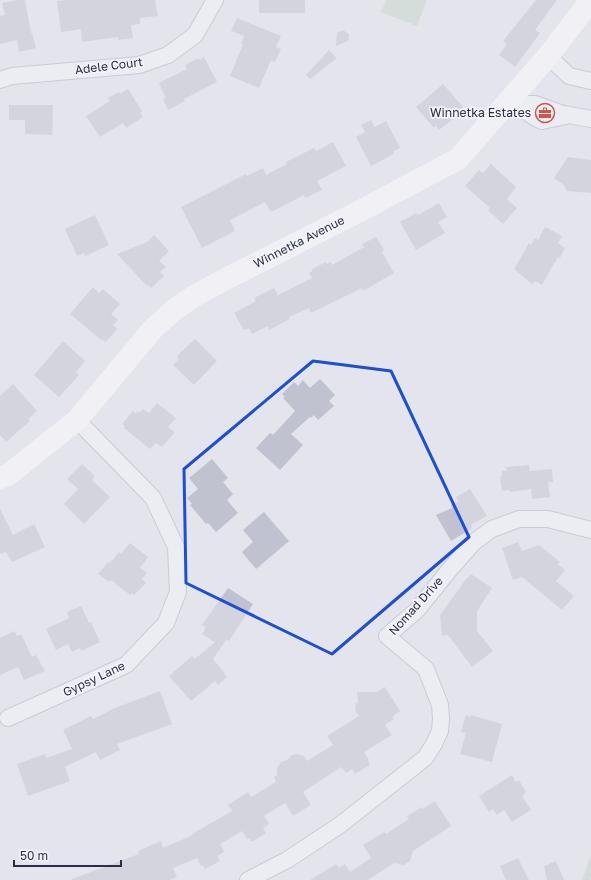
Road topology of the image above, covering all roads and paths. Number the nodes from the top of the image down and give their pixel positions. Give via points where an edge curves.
1 (215, 0) edge
2 (591, 0) edge
3 (548, 56) junction
4 (0, 80) edge
5 (591, 81) edge
6 (516, 102) junction
7 (591, 119) edge
8 (77, 420) junction
9 (0, 478) edge
10 (591, 530) edge
11 (8, 718) dead end
12 (248, 880) edge

1 - 4 street, Adele Court via 195,35 168,55 139,64 12,76
2 - 3 main road, Winnetka Avenue
3 - 5 street via 569,76
3 - 6 main road, Winnetka Avenue
6 - 7 street via 542,121 568,115
6 - 8 main road, Winnetka Avenue via 458,159 220,282 175,309 152,330
8 - 9 main road, Winnetka Avenue via 8,475
8 - 11 street, Gypsy Lane via 153,498 176,547 178,592 166,623 126,665
10 - 12 street, Nomad Drive via 548,519 519,519 492,529 474,542 417,610 387,636 426,669 440,705 440,731 425,758 340,825 287,860

